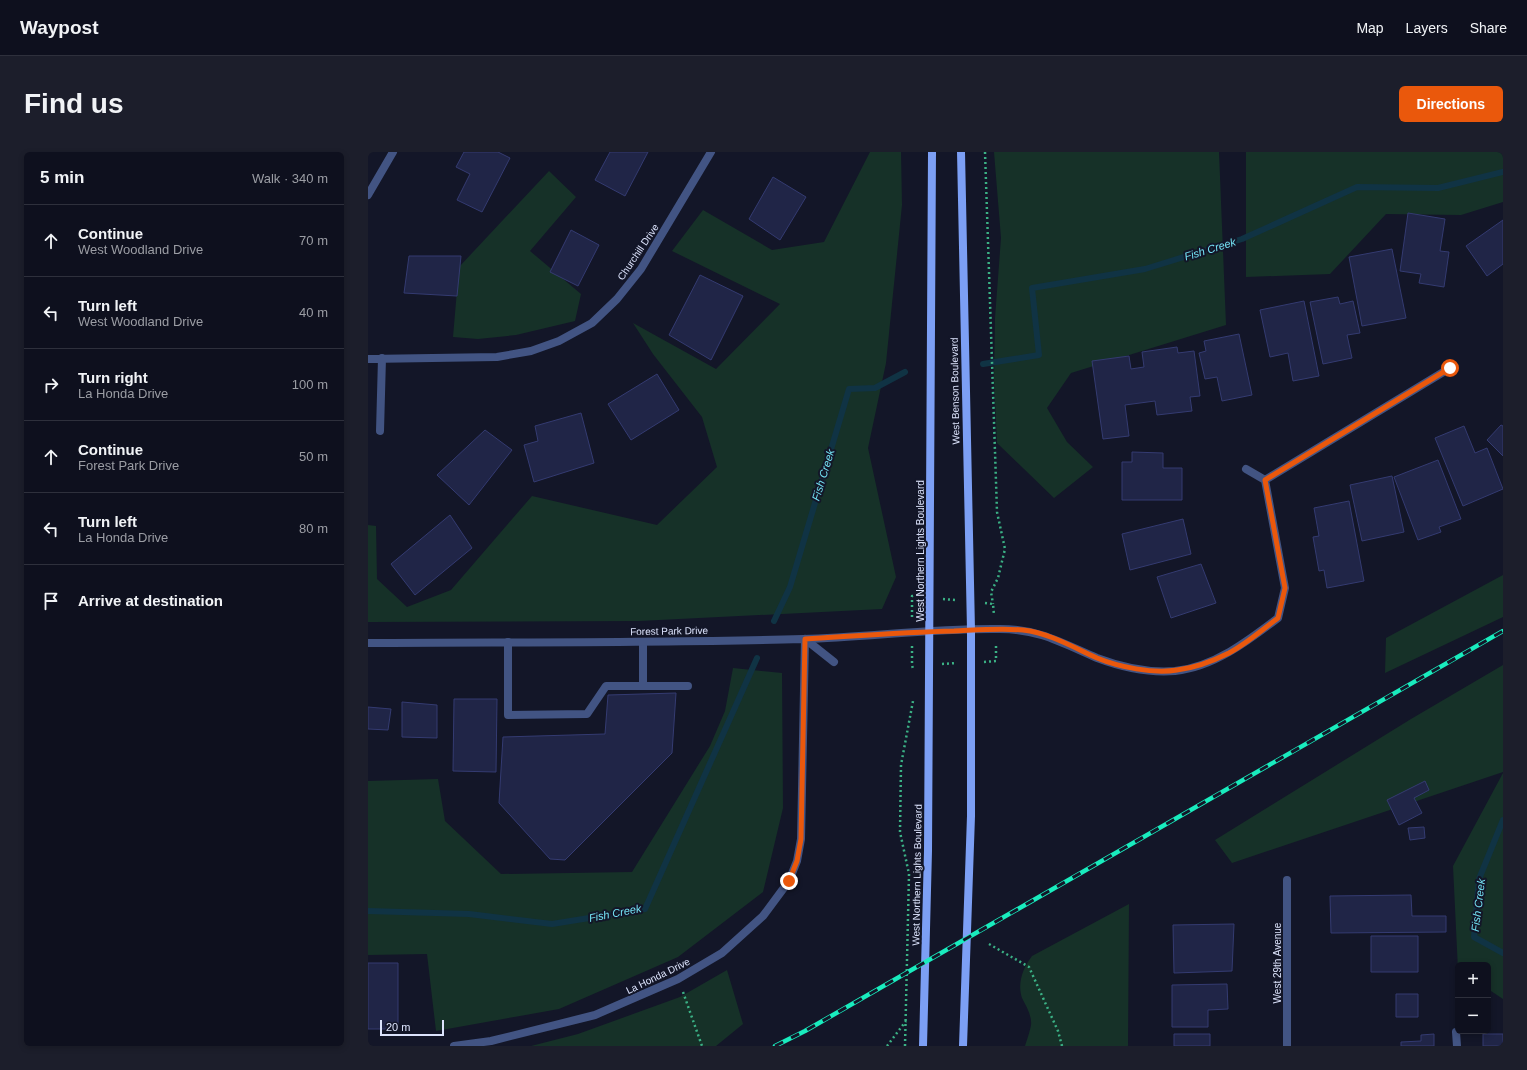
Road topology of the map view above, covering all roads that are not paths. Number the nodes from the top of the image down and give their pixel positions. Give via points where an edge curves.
1 (393, 152) edge
2 (711, 152) edge
3 (932, 152) edge
4 (961, 152) edge
5 (368, 195) edge
6 (368, 358) edge
7 (382, 358) junction
8 (1450, 368) dead end
9 (380, 431) dead end
10 (1246, 470) dead end
11 (1265, 480) junction
12 (970, 630) junction
13 (929, 631) junction
14 (805, 639) junction
15 (508, 642) junction
16 (643, 642) junction
17 (368, 643) edge
18 (834, 662) dead end
19 (643, 686) junction
20 (688, 686) dead end
21 (1287, 880) dead end
22 (1456, 1034) edge
23 (454, 1046) edge
24 (922, 1046) edge
25 (963, 1046) edge
26 (1287, 1046) edge
27 (1457, 1046) edge

1 - 5 street
2 - 7 street, Churchill Drive via 641,269 617,299 592,323 559,341 531,351 497,357
3 - 13 main road, West Northern Lights Boulevard
4 - 12 main road, West Benson Boulevard
6 - 7 street, Churchill Drive
7 - 9 street
8 - 11 street
10 - 11 street
11 - 12 street via 1285,588 1278,618 1228,653 1203,664 1176,670 1149,670 1120,665 1051,637 1026,631
12 - 13 street, Forest Park Drive
12 - 25 main road via 971,816
13 - 14 street, Forest Park Drive
13 - 24 main road, West Northern Lights Boulevard via 928,851
14 - 16 street, Forest Park Drive
14 - 18 street
14 - 23 street, La Honda Drive via 801,839 797,861 789,881 764,916 722,953 678,979 596,1015 491,1041
15 - 16 street, Forest Park Drive
15 - 17 street, Forest Park Drive
15 - 19 street via 508,715 587,714 606,686
16 - 19 street
19 - 20 street
21 - 26 street, West 29th Avenue
22 - 27 street

